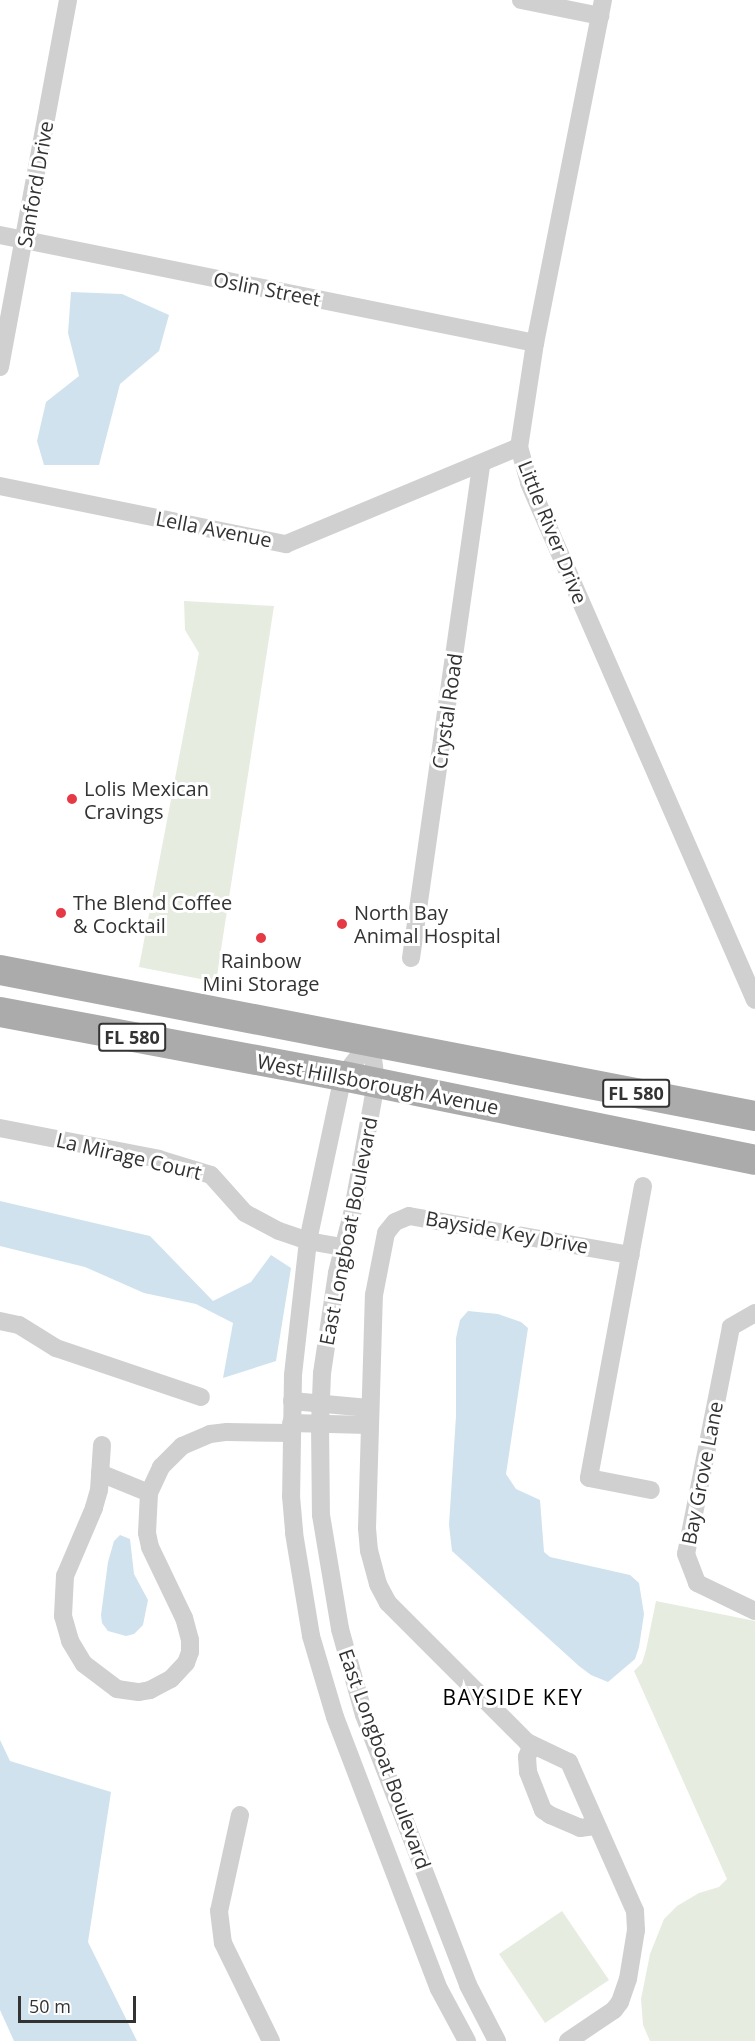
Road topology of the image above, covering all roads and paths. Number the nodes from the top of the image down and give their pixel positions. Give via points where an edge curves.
1 (68, 0) edge
2 (521, 0) edge
3 (602, 8) edge
4 (0, 235) edge
5 (25, 240) junction
6 (535, 343) junction
7 (0, 367) edge
8 (519, 447) junction
9 (481, 464) junction
10 (0, 486) edge
11 (411, 958) dead end
12 (0, 970) edge
13 (755, 1000) edge
14 (0, 1012) edge
15 (371, 1041) junction
16 (343, 1076) junction
17 (376, 1083) junction
18 (755, 1116) edge
19 (0, 1128) edge
20 (755, 1160) edge
21 (643, 1186) dead end
22 (308, 1241) junction
23 (343, 1248) junction
24 (631, 1255) junction
25 (755, 1313) edge
26 (0, 1321) edge
27 (201, 1397) dead end
28 (292, 1401) junction
29 (320, 1403) junction
30 (368, 1417) junction
31 (320, 1424) junction
32 (291, 1428) junction
33 (102, 1445) dead end
34 (100, 1473) junction
35 (651, 1490) dead end
36 (149, 1493) junction
37 (755, 1611) edge
38 (532, 1745) junction
39 (240, 1815) dead end
40 (597, 1826) junction
41 (271, 2041) edge
42 (466, 2041) edge
43 (497, 2041) edge
44 (567, 2041) edge

1 - 5 street, Sanford Drive
2 - 3 street
3 - 6 street, Little River Drive
4 - 5 street, Oslin Street
5 - 6 street, Oslin Street
5 - 7 street, Sanford Drive
6 - 8 street, Little River Drive
8 - 9 street, Lella Avenue
8 - 13 street, Little River Drive via 529,483
9 - 10 street, Lella Avenue via 286,544
9 - 11 street, Crystal Road
12 - 15 main road, West Hillsborough Avenue / FL 580
14 - 16 main road, West Hillsborough Avenue / FL 580
15 - 16 street, East Longboat Boulevard
15 - 17 street, East Longboat Boulevard
15 - 18 main road, West Hillsborough Avenue / FL 580
16 - 17 main road, West Hillsborough Avenue / FL 580
16 - 22 street, East Longboat Boulevard
17 - 20 main road, West Hillsborough Avenue / FL 580
17 - 23 street, East Longboat Boulevard
19 - 22 street, La Mirage Court via 159,1159 211,1175 245,1213
21 - 24 street
22 - 23 street, La Mirage Court
22 - 28 street, East Longboat Boulevard
23 - 29 street, East Longboat Boulevard via 326,1339
24 - 30 street, Bayside Key Drive via 416,1216 395,1222 383,1242 374,1295
24 - 35 street via 590,1478
25 - 37 street, Bay Grove Lane via 731,1327 686,1554 697,1583
26 - 27 street via 19,1325 56,1348
28 - 29 street
28 - 32 street, East Longboat Boulevard
29 - 30 street
29 - 31 street, East Longboat Boulevard
30 - 31 street
30 - 38 street, Bayside Key Drive via 367,1528 375,1577 384,1597
31 - 32 street
31 - 43 street, East Longboat Boulevard via 321,1515 347,1659 364,1715 465,1976
32 - 36 street via 227,1432 196,1439 170,1456
32 - 42 street, East Longboat Boulevard via 291,1496 297,1560 322,1676 439,1989
33 - 34 street
34 - 36 street
34 - 36 street via 91,1517 65,1576 63,1616 70,1641 84,1664 107,1683 128,1692 150,1690 171,1679 186,1663 190,1652 184,1618 150,1547
38 - 40 street, Bayside Key Drive via 569,1762
38 - 40 street via 527,1757 528,1772 543,1810 580,1828
39 - 41 street via 219,1911 222,1943
40 - 44 street, Bayside Key Drive via 635,1911 636,1930 620,2002

